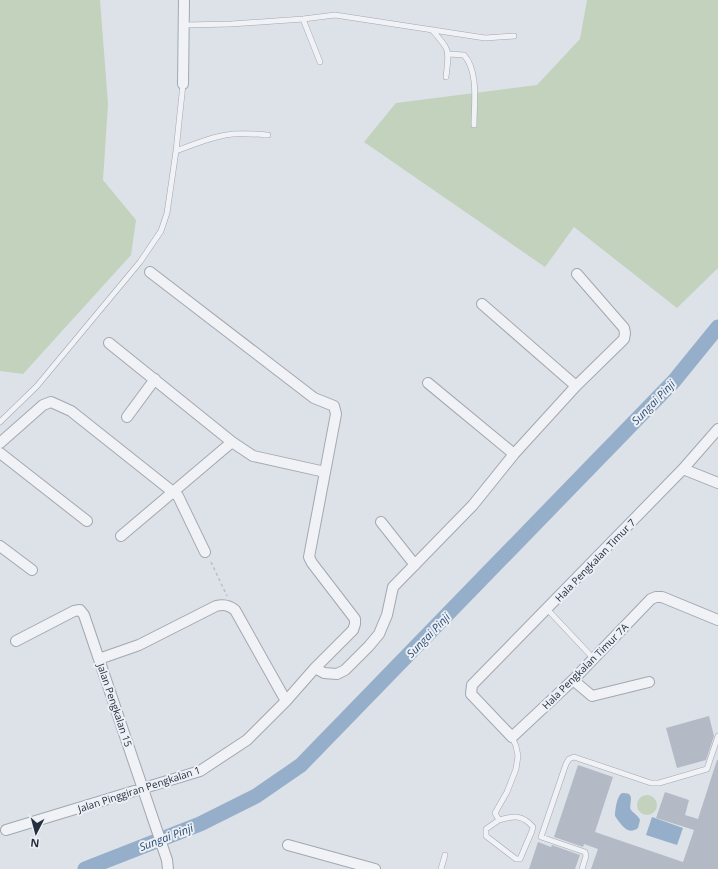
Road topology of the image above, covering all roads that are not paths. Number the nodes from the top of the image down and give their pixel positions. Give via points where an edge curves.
1 (184, 0) edge
2 (303, 19) junction
3 (185, 25) junction
4 (432, 30) junction
5 (514, 36) dead end
6 (449, 54) junction
7 (320, 62) dead end
8 (446, 77) dead end
9 (183, 84) joint
10 (474, 125) dead end
11 (268, 135) dead end
12 (176, 151) junction
13 (150, 272) dead end
14 (577, 274) dead end
15 (482, 304) dead end
16 (109, 343) dead end
17 (155, 380) junction
18 (428, 383) dead end
19 (576, 386) junction
20 (127, 416) dead end
21 (0, 422) edge
22 (718, 429) edge
23 (232, 442) junction
24 (0, 443) edge
25 (0, 453) edge
26 (514, 454) junction
27 (683, 469) junction
28 (324, 472) junction
29 (718, 483) edge
30 (173, 492) junction
31 (87, 521) dead end
32 (381, 522) dead end
33 (121, 536) dead end
34 (0, 546) edge
35 (204, 552) dead end
36 (415, 565) junction
37 (32, 570) dead end
38 (547, 609) junction
39 (718, 620) edge
40 (16, 641) dead end
41 (594, 659) junction
42 (99, 660) junction
43 (315, 668) junction
44 (574, 680) junction
45 (649, 682) dead end
46 (286, 701) junction
47 (718, 736) edge
48 (512, 737) junction
49 (143, 789) junction
50 (499, 820) junction
51 (6, 830) dead end
52 (288, 845) dead end
53 (445, 855) dead end
54 (167, 864) edge
55 (375, 869) edge
56 (441, 869) edge
57 (582, 869) edge

1 - 3 street
2 - 3 lane
2 - 4 lane via 335,15
2 - 7 lane
3 - 9 street
4 - 5 lane via 485,38
4 - 6 lane via 445,44
6 - 8 lane
6 - 10 lane via 464,55 469,61 473,73
9 - 12 lane
11 - 12 lane via 232,134
12 - 21 lane via 167,213 161,232 140,262 38,386
13 - 28 street via 314,398 334,406 336,414
14 - 19 street via 624,328 625,333 624,340
15 - 19 street
16 - 17 street
17 - 20 street
17 - 23 street
18 - 26 street
19 - 26 street
22 - 27 street, Hala Pengkalan Timur 7
23 - 28 street via 253,456
23 - 30 street
24 - 30 street via 44,405 56,403 71,411
25 - 31 street
26 - 36 street via 473,505
27 - 29 street
27 - 38 street, Hala Pengkalan Timur 7
28 - 43 street, Jalan Pinggiran Pengkalan 1 via 310,558 355,619 355,624 353,630
30 - 33 street
30 - 35 street via 178,496
32 - 36 street
34 - 37 street
36 - 43 street via 393,587 387,615 379,634 366,650 345,670 337,674 324,673
38 - 41 lane
38 - 48 street, Hala Pengkalan Timur 7 via 472,685 471,694
39 - 41 street, Hala Pengkalan Timur 7A via 662,597 656,597 651,599
40 - 42 street, Jalan Pengkalan 15 via 80,610
41 - 44 street, Hala Pengkalan Timur 7A
42 - 46 street via 139,645 216,606 228,606 235,610
42 - 49 street, Jalan Pengkalan 15
43 - 46 street, Jalan Pinggiran Pengkalan 1
44 - 45 street via 592,696
44 - 48 street, Hala Pengkalan Timur 7A
46 - 49 street, Jalan Pinggiran Pengkalan 1 via 247,740 200,771
47 - 57 lane via 706,769 659,783 651,783 574,757 569,759 541,837 585,852
48 - 50 lane via 518,756 516,769 502,803 495,811
49 - 51 street, Jalan Pinggiran Pengkalan 1
49 - 54 street, Jalan Pengkalan 15
50 - 50 lane via 519,817 533,827 520,859 516,859 486,836 486,829
52 - 55 street
53 - 56 lane

